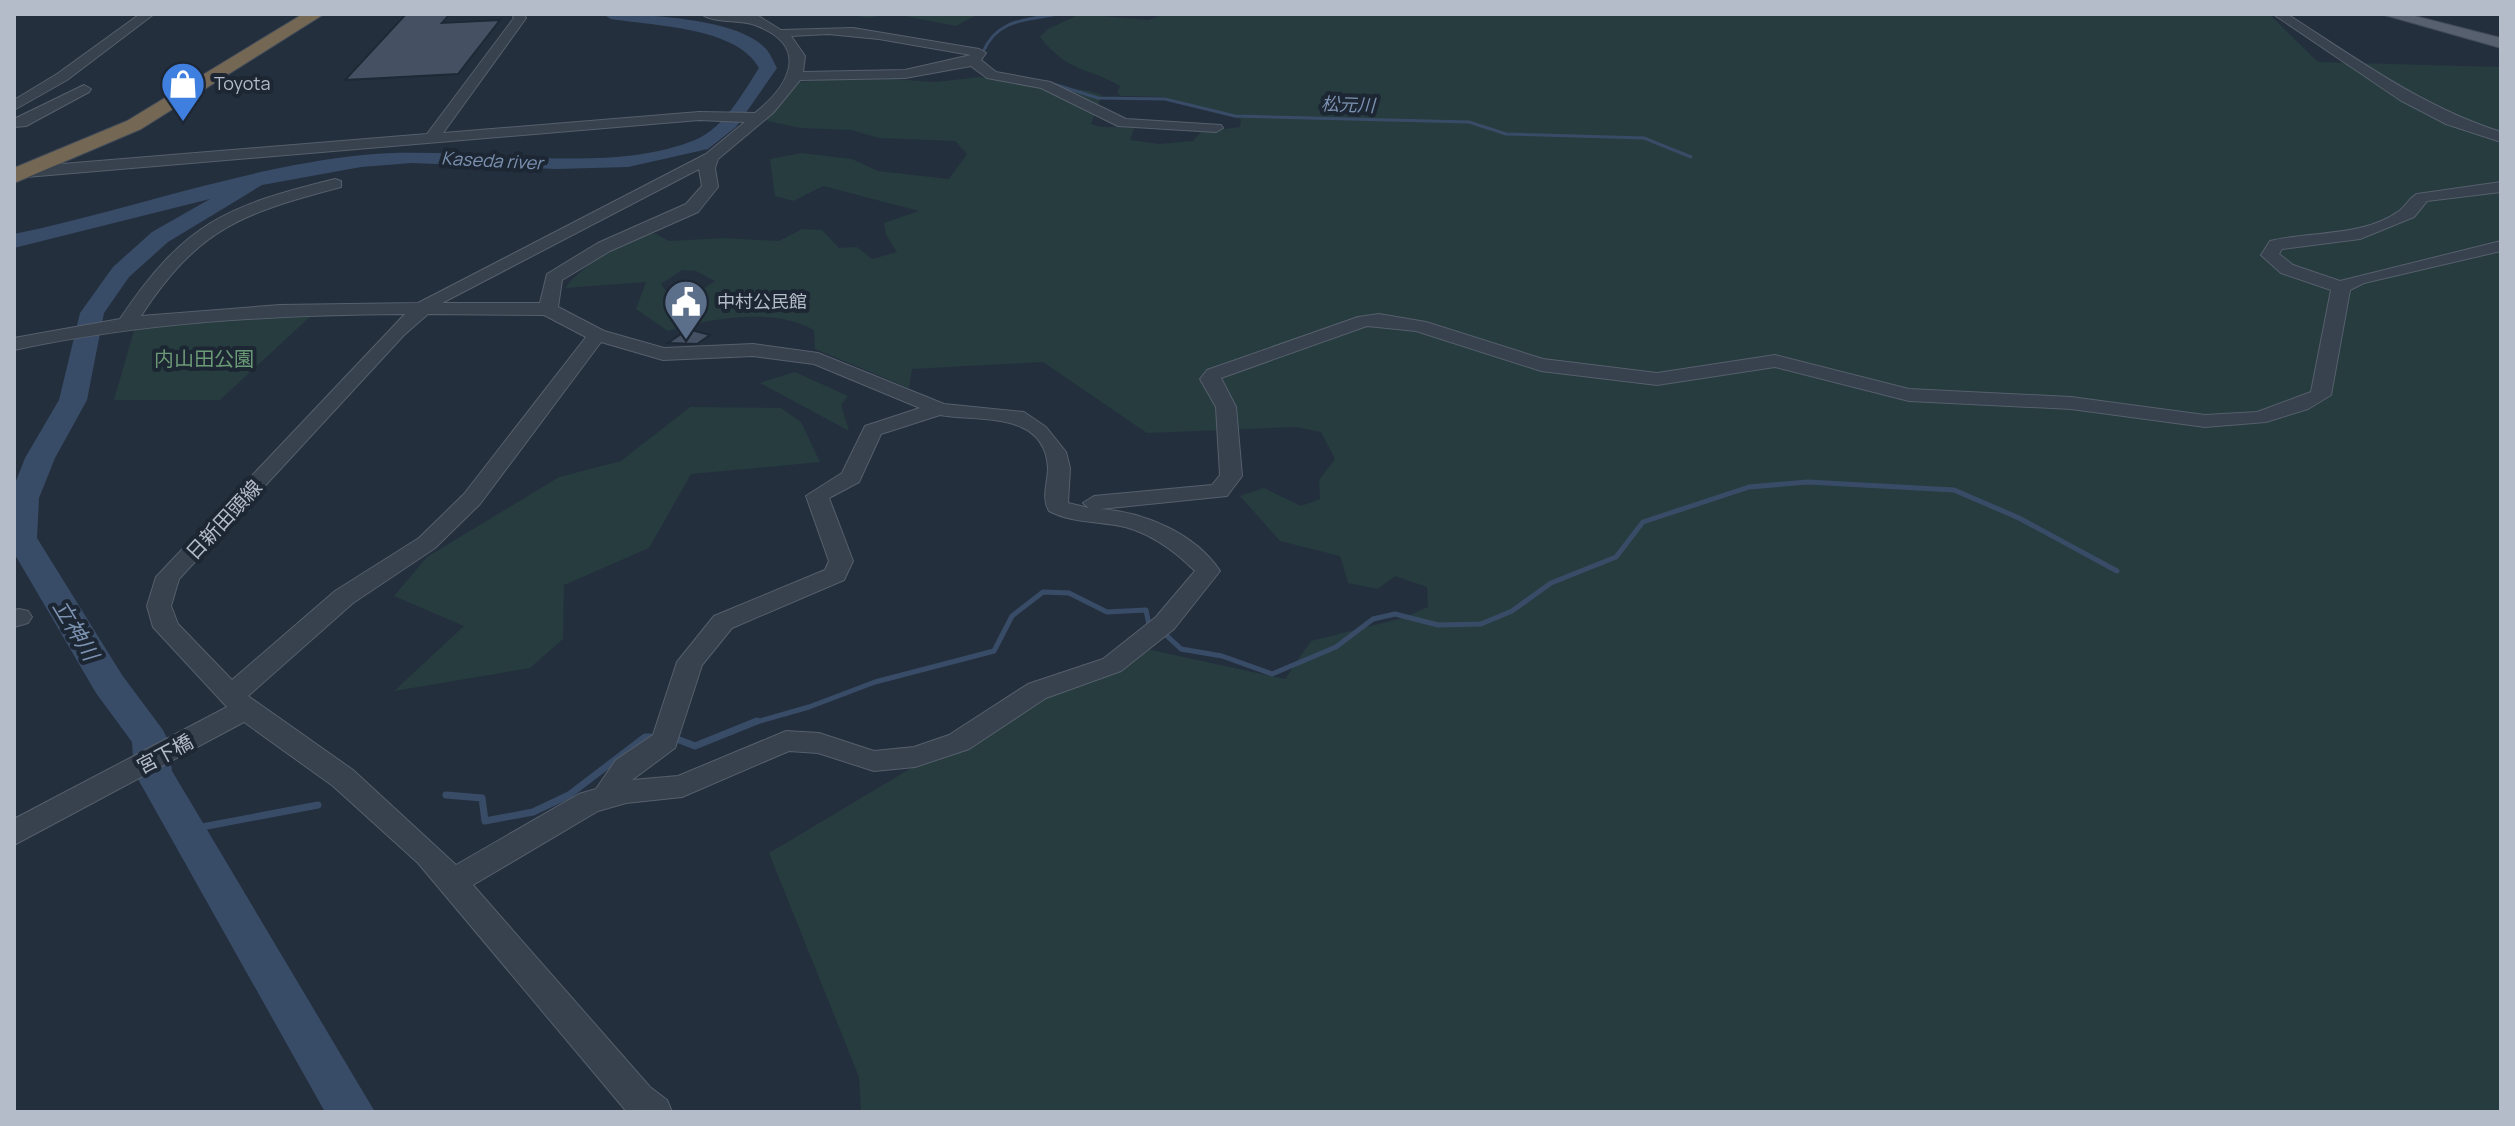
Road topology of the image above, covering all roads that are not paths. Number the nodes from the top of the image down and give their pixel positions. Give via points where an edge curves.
1 (148, 14) edge
2 (315, 14) edge
3 (518, 14) edge
4 (707, 14) edge
5 (2279, 14) edge
6 (2389, 14) edge
7 (750, 18) edge
8 (780, 34) junction
9 (2501, 43) edge
10 (974, 61) junction
11 (796, 76) junction
12 (84, 89) dead end
13 (14, 106) edge
14 (756, 118) junction
15 (14, 123) edge
16 (1216, 128) dead end
17 (2501, 137) edge
18 (432, 138) junction
19 (711, 157) junction
20 (17, 174) edge
21 (335, 184) dead end
22 (2501, 187) edge
23 (2501, 246) edge
24 (2341, 287) junction
25 (548, 309) junction
26 (421, 310) junction
27 (120, 322) junction
28 (597, 335) junction
29 (14, 344) edge
30 (939, 409) junction
31 (1059, 486) junction
32 (239, 701) junction
33 (607, 795) junction
34 (14, 833) edge
35 (453, 882) junction
36 (654, 1112) edge

1 - 13 street
2 - 20 highway via 134,125
3 - 18 street
4 - 7 street
5 - 17 street via 2405,97 2451,121
6 - 9 main road
7 - 8 street
8 - 10 street via 856,32 979,53
8 - 11 street via 798,56
10 - 11 street via 905,74
10 - 16 street via 992,75 1045,85 1123,123
11 - 14 street, 日新田頭線
12 - 15 street
14 - 18 street via 701,116
14 - 19 street, 日新田頭線
18 - 20 street
19 - 25 street via 710,187 692,208 604,247 553,278
19 - 26 street, 日新田頭線
21 - 27 street via 248,208 195,237 161,268
22 - 24 street via 2436,194 2413,203 2408,213 2389,223 2354,235 2296,241 2271,250 2287,269
23 - 24 street
24 - 31 street via 2321,395 2234,422 2044,401 1909,395 1775,361 1675,378 1541,365 1419,326 1379,320 1214,374 1210,379 1226,407 1231,476 1219,491 1091,504
25 - 26 street
25 - 28 street
26 - 27 street via 209,312
26 - 32 street, 日新田頭線 via 165,583 159,606 166,627
27 - 29 street
28 - 30 street via 663,354 794,354 840,367
28 - 32 street, 宮下橋 via 472,499 413,556 344,597
30 - 31 street via 1016,413 1029,420 1055,447
30 - 33 street via 872,430 851,477 817,496 841,561 835,575 723,622 690,662 665,741 626,767
31 - 33 street via 1057,506 1156,530 1208,571 1165,623 1112,665 1049,686 959,742 915,757 874,761 819,743 786,741 682,786
32 - 34 street, 宮下橋 via 219,725
32 - 35 street, 日新田頭線 via 343,778
33 - 35 street
35 - 36 street, 日新田頭線

